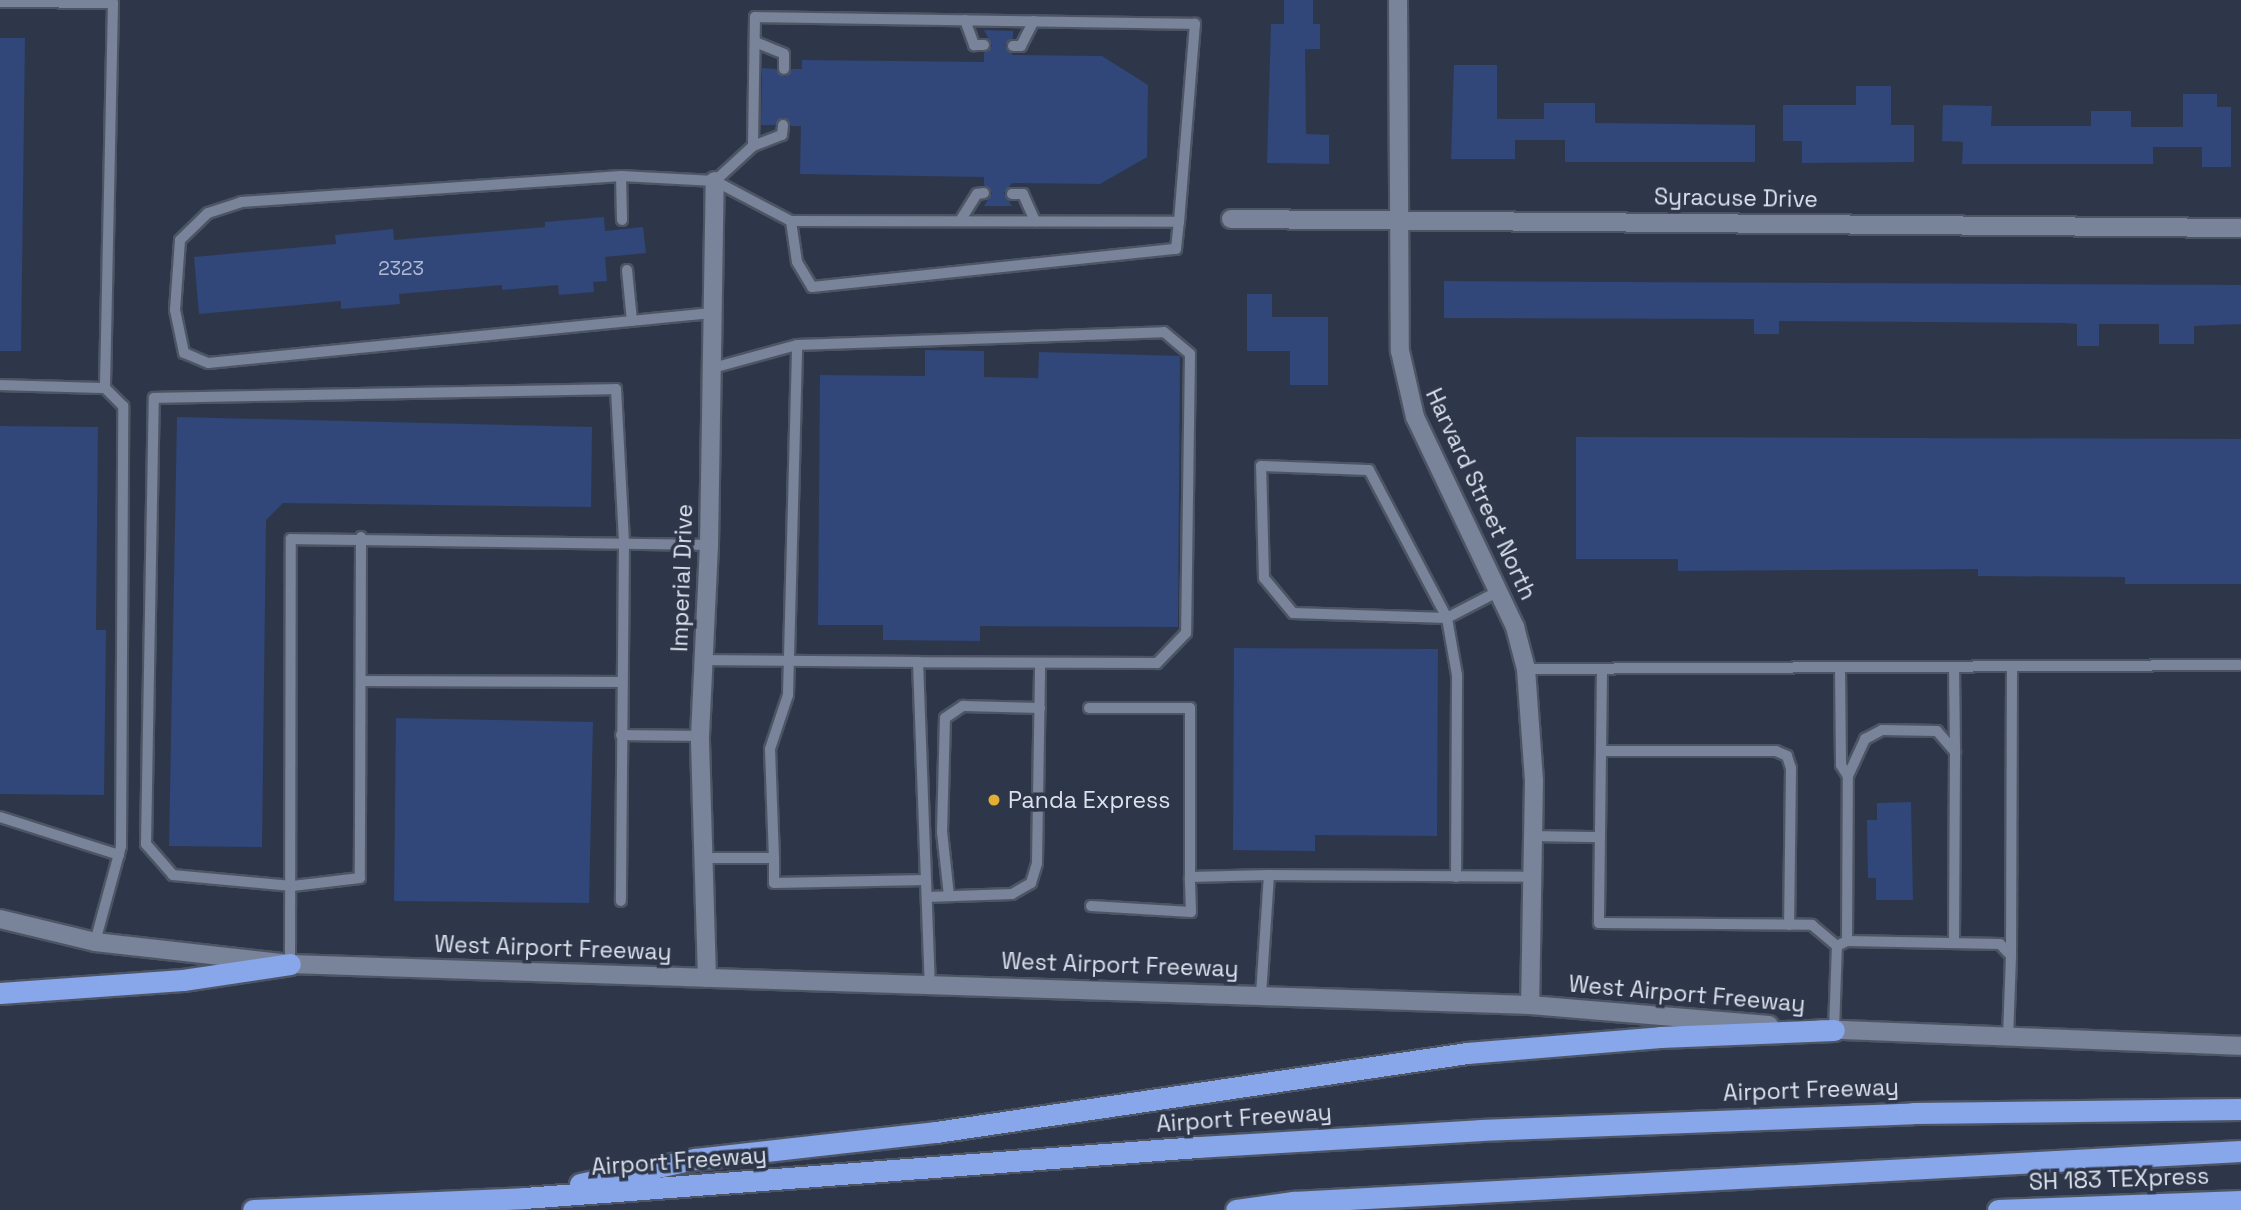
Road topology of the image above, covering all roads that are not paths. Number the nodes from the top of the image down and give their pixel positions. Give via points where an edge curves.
1 (1398, 0) edge
2 (0, 2) edge
3 (965, 20) junction
4 (1034, 21) junction
5 (755, 42) junction
6 (984, 45) dead end
7 (1013, 46) dead end
8 (784, 69) dead end
9 (783, 125) dead end
10 (753, 146) junction
11 (621, 176) junction
12 (715, 181) junction
13 (984, 193) dead end
14 (1012, 194) dead end
15 (1396, 218) junction
16 (1231, 219) dead end
17 (622, 220) dead end
18 (791, 221) junction
19 (960, 221) junction
20 (1035, 221) junction
21 (1179, 222) junction
22 (2241, 228) edge
23 (627, 270) dead end
24 (712, 313) junction
25 (632, 321) junction
26 (797, 345) junction
27 (709, 369) junction
28 (0, 385) edge
29 (105, 388) junction
30 (361, 537) junction
31 (624, 542) junction
32 (709, 545) junction
33 (1499, 591) junction
34 (1447, 618) junction
35 (790, 659) junction
36 (704, 660) junction
37 (918, 662) junction
38 (1040, 663) junction
39 (2241, 665) edge
40 (1954, 667) junction
41 (2012, 667) junction
42 (1840, 668) junction
43 (1526, 669) junction
44 (1602, 670) junction
45 (363, 681) junction
46 (620, 682) junction
47 (1040, 708) junction
48 (1089, 708) dead end
49 (621, 735) junction
50 (699, 736) junction
51 (1601, 751) junction
52 (1955, 752) junction
53 (1847, 776) junction
54 (0, 817) edge
55 (1533, 836) junction
56 (1600, 837) junction
57 (119, 855) junction
58 (703, 858) junction
59 (774, 858) junction
60 (1269, 876) junction
61 (1190, 877) junction
62 (1456, 877) junction
63 (1532, 877) junction
64 (926, 880) junction
65 (292, 886) junction
66 (949, 896) junction
67 (927, 897) junction
68 (621, 901) dead end
69 (1091, 906) dead end
70 (0, 919) edge
71 (1789, 925) junction
72 (95, 942) junction
73 (1842, 943) junction
74 (1954, 943) junction
75 (2011, 956) junction
76 (290, 964) junction
77 (707, 978) junction
78 (930, 983) junction
79 (0, 993) edge
80 (1261, 995) junction
81 (1531, 1006) junction
82 (1834, 1030) junction
83 (2008, 1037) junction
84 (2241, 1046) edge
85 (2241, 1109) edge
86 (2241, 1151) edge
87 (524, 1198) junction
88 (2241, 1200) edge
89 (253, 1210) edge
90 (1236, 1210) edge
91 (1998, 1210) edge

1 - 15 street, Harvard Street North
2 - 29 lane via 113,3
3 - 4 lane
3 - 5 lane via 755,17
3 - 6 lane via 975,45
4 - 7 lane via 1021,46
4 - 21 lane via 1195,24
5 - 8 lane via 784,54
5 - 10 lane
9 - 10 lane via 782,135
10 - 12 lane
11 - 12 lane
11 - 17 lane
11 - 25 lane via 241,202 208,213 180,240 175,310 184,353 208,363
12 - 18 lane
12 - 24 street, Imperial Drive
13 - 19 lane via 976,194
14 - 20 lane via 1023,194
15 - 16 street, Syracuse Drive
15 - 22 street, Syracuse Drive
15 - 33 street, Harvard Street North via 1396,304 1406,390 1426,443
18 - 19 lane
18 - 21 lane via 797,262 812,286 1176,250
19 - 20 lane
20 - 21 lane
23 - 25 lane
24 - 25 lane
24 - 27 street, Imperial Drive
26 - 27 lane
26 - 35 lane
26 - 38 lane via 1164,332 1190,354 1185,633 1157,663
27 - 32 street, Imperial Drive
28 - 29 lane
29 - 57 lane via 122,406
30 - 31 lane
30 - 45 lane
30 - 65 lane via 291,539
31 - 32 lane
31 - 46 lane
31 - 65 lane via 616,389 155,398 146,844 173,876
32 - 36 street, Imperial Drive
33 - 34 lane
33 - 43 street, Harvard Street North
34 - 34 lane via 1369,470 1261,466 1264,578 1293,613
34 - 62 lane via 1457,675
35 - 36 lane
35 - 37 lane
35 - 59 lane via 788,695 770,750
36 - 50 street, Imperial Drive
37 - 38 lane
37 - 64 lane
38 - 47 lane
39 - 41 lane
40 - 41 lane
40 - 42 lane
40 - 52 lane
41 - 75 lane
42 - 44 lane
42 - 53 lane via 1841,765
43 - 44 lane
43 - 55 street, Harvard Street North
44 - 51 lane
45 - 46 lane
45 - 65 lane via 360,878
46 - 49 lane
47 - 66 lane via 1037,863 1031,883 1012,894
47 - 66 lane via 963,706 945,718 942,832
48 - 61 lane via 1190,708
49 - 50 lane
49 - 68 lane
50 - 58 street, Imperial Drive
51 - 56 lane
51 - 71 lane via 1776,751 1787,756 1791,768
52 - 53 lane via 1937,730 1882,730 1865,739
52 - 74 lane
53 - 73 lane
54 - 57 lane
55 - 56 lane
55 - 63 street, Harvard Street North
56 - 71 lane via 1599,923
57 - 72 lane
58 - 59 lane
58 - 77 street, Imperial Drive
59 - 64 lane via 774,883
60 - 61 lane
60 - 62 lane
60 - 80 lane
61 - 69 lane via 1191,912
62 - 63 lane
63 - 81 street, Harvard Street North
64 - 67 lane
65 - 76 lane
66 - 67 lane
67 - 78 lane
70 - 72 street, West Airport Freeway
71 - 73 lane via 1812,925
72 - 76 street, West Airport Freeway
73 - 74 lane
73 - 82 lane
74 - 75 lane via 2000,944
75 - 83 lane
76 - 77 street, West Airport Freeway
76 - 79 highway via 183,980
77 - 78 street, West Airport Freeway
78 - 80 street, West Airport Freeway
80 - 81 street, West Airport Freeway
81 - 82 street, West Airport Freeway
82 - 83 street, West Airport Freeway
82 - 87 highway via 1660,1037 1467,1053 936,1132 695,1159
83 - 84 street, West Airport Freeway
85 - 87 highway, Airport Freeway via 1913,1113 1480,1130
86 - 90 highway via 1293,1202
87 - 89 highway, Airport Freeway
88 - 91 highway, SH 183 TEXpress

